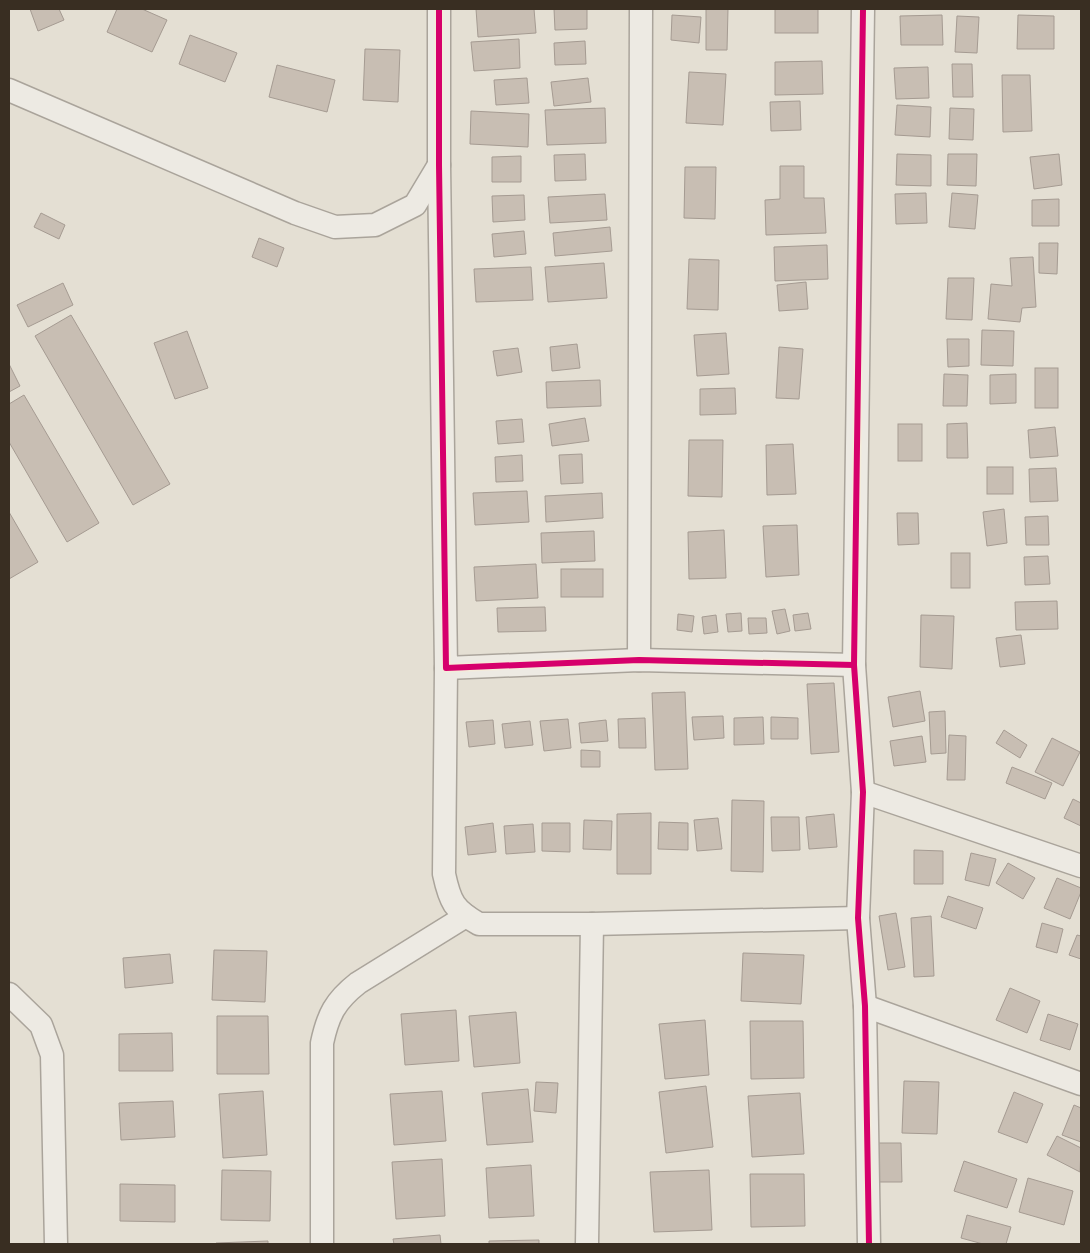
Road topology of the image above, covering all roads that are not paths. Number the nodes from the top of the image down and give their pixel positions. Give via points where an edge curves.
1 (440, 9) edge
2 (642, 9) edge
3 (863, 9) edge
4 (9, 90) edge
5 (439, 165) junction
6 (639, 660) junction
7 (854, 666) junction
8 (446, 668) junction
9 (863, 792) junction
10 (1081, 866) edge
11 (466, 916) junction
12 (858, 918) junction
13 (592, 924) junction
14 (9, 994) edge
15 (865, 1006) junction
16 (1081, 1084) edge
17 (873, 1243) edge
18 (56, 1244) edge
19 (322, 1244) edge
20 (587, 1244) edge

1 - 5 street
2 - 6 street
3 - 7 street
4 - 5 street via 286,209 335,226 376,225 415,205
5 - 8 street
6 - 7 street
6 - 8 street
7 - 9 street
8 - 11 street via 444,874 454,905
9 - 10 street
9 - 12 street
11 - 13 street via 479,924
11 - 19 street via 358,983 334,1006 326,1022 322,1043
12 - 13 street
12 - 15 street
13 - 20 street
14 - 18 street via 41,1025 52,1055
15 - 16 street
15 - 17 street

